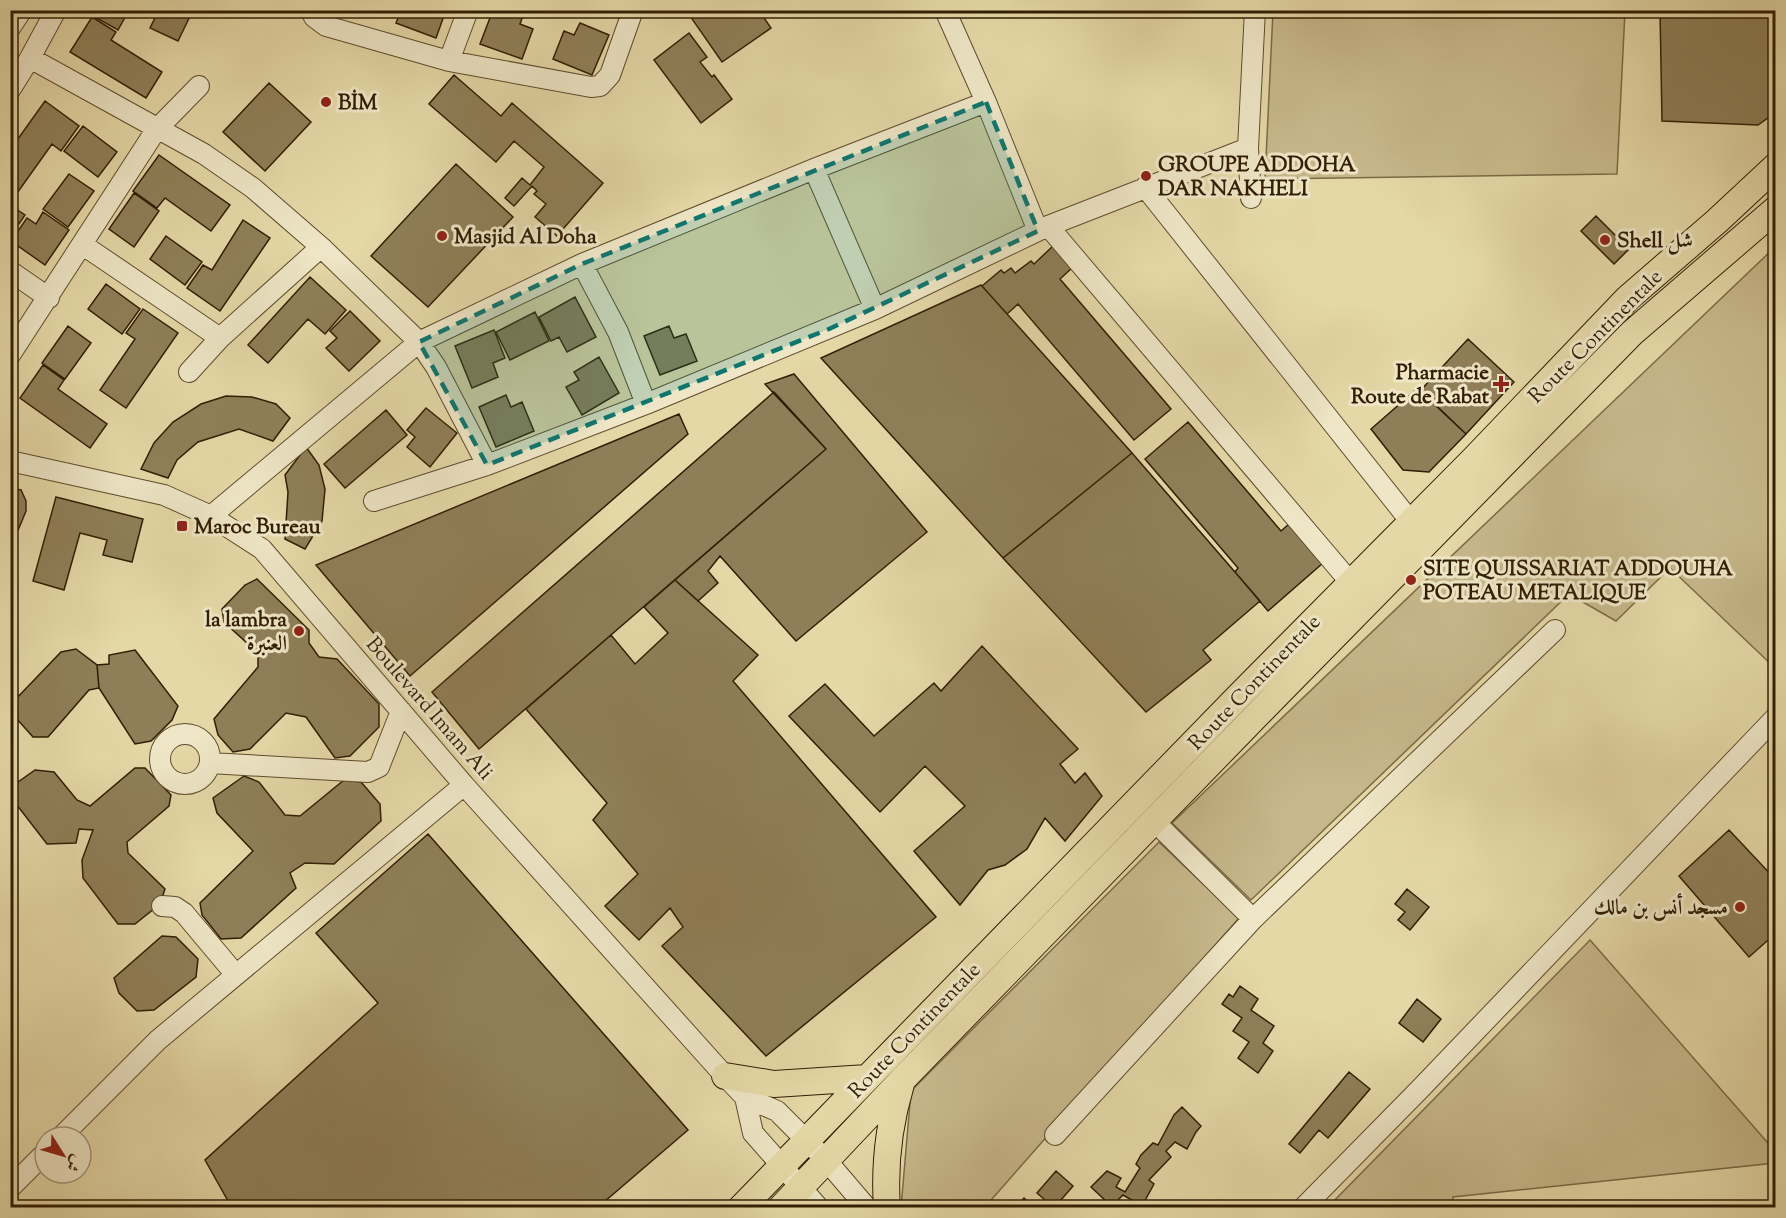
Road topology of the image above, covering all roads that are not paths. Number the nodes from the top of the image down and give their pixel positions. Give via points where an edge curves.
1 (22, 10) edge
2 (56, 10) edge
3 (310, 10) edge
4 (468, 10) edge
5 (633, 10) edge
6 (945, 10) edge
7 (1255, 10) edge
8 (10, 28) edge
9 (30, 58) junction
10 (449, 61) junction
11 (199, 86) dead end
12 (10, 90) edge
13 (986, 102) junction
14 (156, 130) junction
15 (1248, 148) junction
16 (1776, 165) edge
17 (814, 169) junction
18 (1145, 187) junction
19 (1251, 198) dead end
20 (1775, 210) edge
21 (1043, 229) junction
22 (83, 245) junction
23 (321, 248) junction
24 (582, 264) junction
25 (10, 272) edge
26 (49, 298) junction
27 (875, 309) junction
28 (220, 338) junction
29 (420, 342) junction
30 (10, 356) edge
31 (189, 372) dead end
32 (646, 404) junction
33 (10, 461) edge
34 (487, 465) junction
35 (374, 501) dead end
36 (211, 516) junction
37 (1411, 522) junction
38 (1351, 583) junction
39 (1555, 630) dead end
40 (401, 711) junction
41 (1776, 717) edge
42 (210, 763) dead end
43 (464, 785) junction
44 (1154, 821) junction
45 (162, 906) dead end
46 (1253, 919) junction
47 (236, 975) junction
48 (725, 1076) junction
49 (867, 1078) junction
50 (903, 1079) junction
51 (745, 1097) junction
52 (73, 1125) edge
53 (1055, 1135) dead end
54 (807, 1139) junction
55 (826, 1160) junction
56 (33, 1165) edge
57 (781, 1166) junction
58 (10, 1188) edge
59 (800, 1188) junction
60 (741, 1208) edge
61 (781, 1208) edge
62 (819, 1208) edge
63 (867, 1208) edge
64 (887, 1208) edge
65 (1303, 1208) edge

1 - 8 street
2 - 9 street
3 - 10 street via 326,26
4 - 10 street
5 - 10 street via 610,75 595,87
6 - 13 street
7 - 15 street
9 - 12 street
9 - 14 street
11 - 14 street
13 - 17 street
13 - 21 street
14 - 22 street
14 - 23 street via 204,154 253,188
15 - 18 street
15 - 19 street
16 - 37 main road, Route Continentale via 1628,297
17 - 24 street
17 - 27 street
18 - 21 street
18 - 37 street
20 - 44 main road, Route Continentale via 1632,333
21 - 27 street
21 - 38 street
22 - 26 street
22 - 28 street
23 - 28 street
23 - 29 street
24 - 29 street
24 - 32 street via 618,333
25 - 26 street
26 - 30 street
27 - 32 street
28 - 31 street
29 - 34 street
29 - 36 street
32 - 34 street
33 - 36 street, Boulevard Imam Ali via 164,495
34 - 35 street
36 - 40 street, Boulevard Imam Ali via 262,549
37 - 38 main road, Route Continentale
38 - 49 main road, Route Continentale
39 - 46 street
40 - 42 street via 379,767 368,772
40 - 43 street, Boulevard Imam Ali
41 - 65 street
43 - 47 street
43 - 48 street, Boulevard Imam Ali
44 - 46 street
44 - 50 main road, Route Continentale
45 - 47 street via 184,913
46 - 53 street
47 - 52 street via 158,1040
48 - 49 main road via 774,1084
48 - 51 street, Boulevard Imam Ali
49 - 54 main road, Route Continentale
50 - 55 main road, Route Continentale
50 - 64 main road via 888,1142
51 - 54 street via 777,1111
51 - 57 street via 753,1133
54 - 55 street
54 - 57 main road, Route Continentale
55 - 59 main road, Route Continentale
55 - 63 street
56 - 58 street
57 - 59 street
57 - 60 main road, Route Continentale
59 - 61 main road, Route Continentale
59 - 62 street

